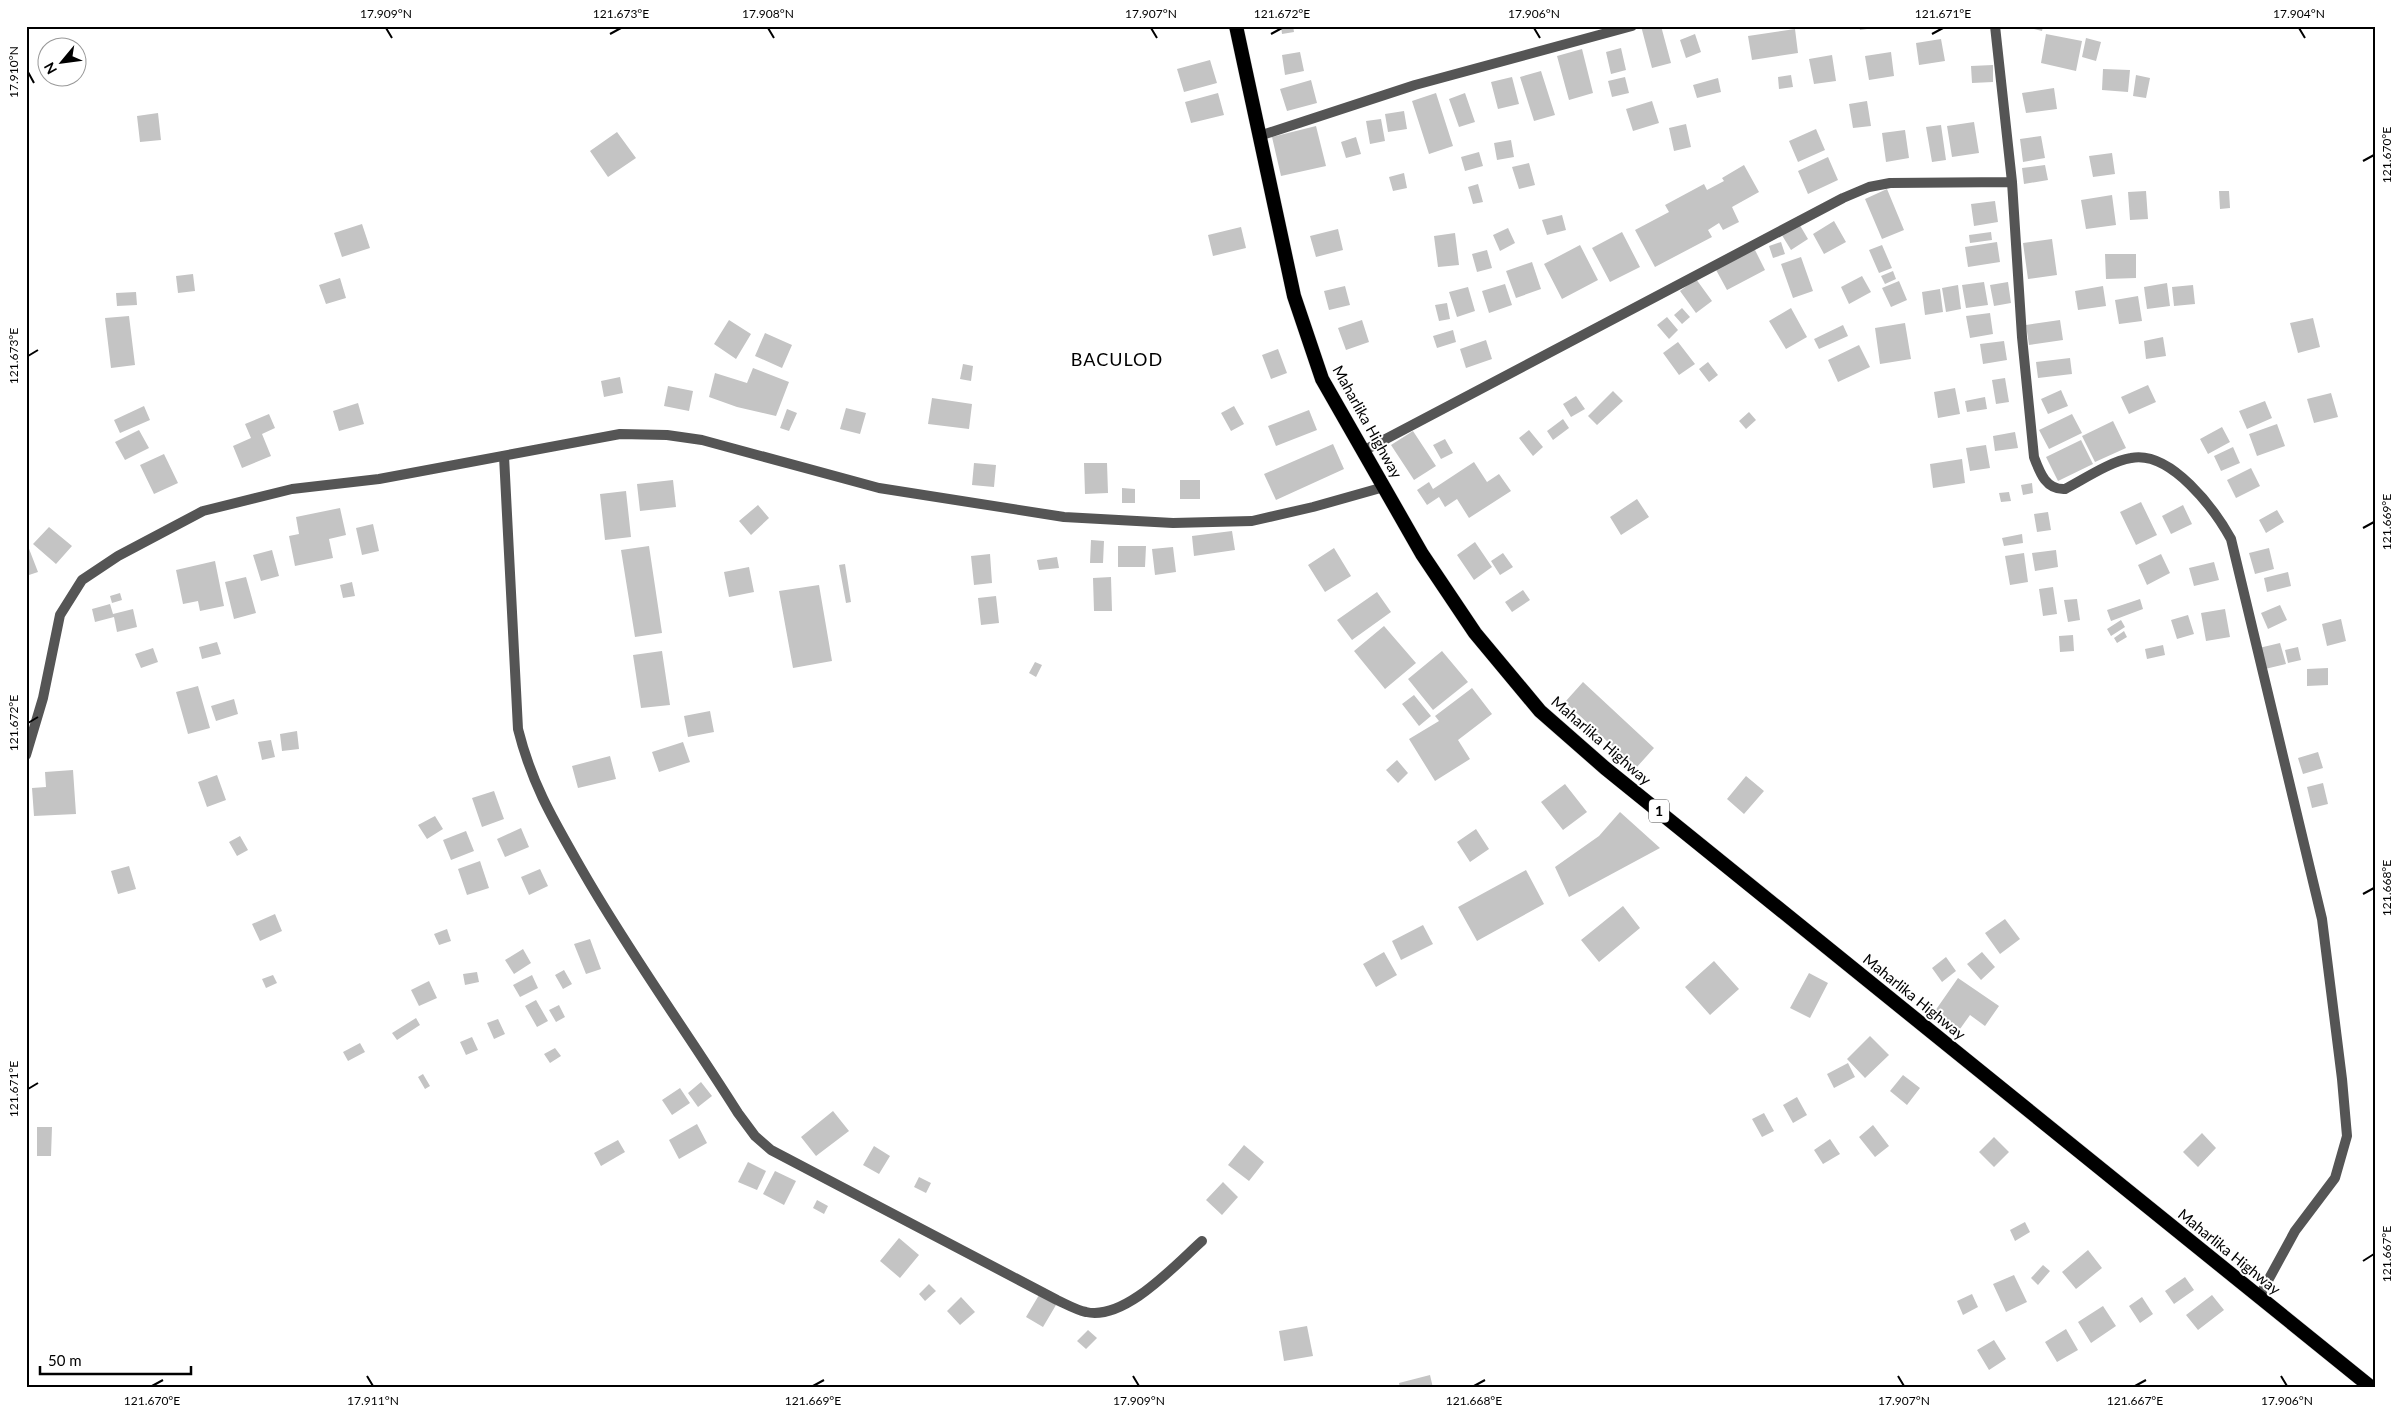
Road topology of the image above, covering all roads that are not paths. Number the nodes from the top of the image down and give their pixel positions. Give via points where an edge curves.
1 (1236, 26) edge
2 (1632, 26) edge
3 (1995, 26) edge
4 (1259, 136) junction
5 (2012, 182) junction
6 (1363, 451) junction
7 (504, 456) junction
8 (1384, 487) junction
9 (26, 755) edge
10 (1202, 1241) dead end
11 (2258, 1297) junction
12 (2372, 1388) edge

1 - 4 highway, Maharlika Highway / 1
2 - 4 street via 1415,84
3 - 5 street
4 - 6 highway, Maharlika Highway / 1 via 1294,296 1322,379
5 - 6 street via 1890,183 1868,187
5 - 11 street via 2034,457 2042,476 2057,489 2065,489 2132,458 2146,458 2180,476 2218,515 2231,539 2322,920 2346,1136 2335,1178 2296,1231
6 - 8 highway, Maharlika Highway / 1
7 - 8 street via 620,434 667,435 702,440 879,488 1064,517 1172,523 1252,521 1313,508
7 - 9 street via 379,479 292,489 203,511 118,556 82,580 60,615 43,698
7 - 10 street via 518,729 526,762 541,798 596,894 755,1136 771,1150 1057,1300 1086,1312 1119,1308 1149,1288
8 - 11 highway, Maharlika Highway / 1 via 1422,554 1475,633 1540,711 1604,768
11 - 12 highway, Maharlika Highway / 1

